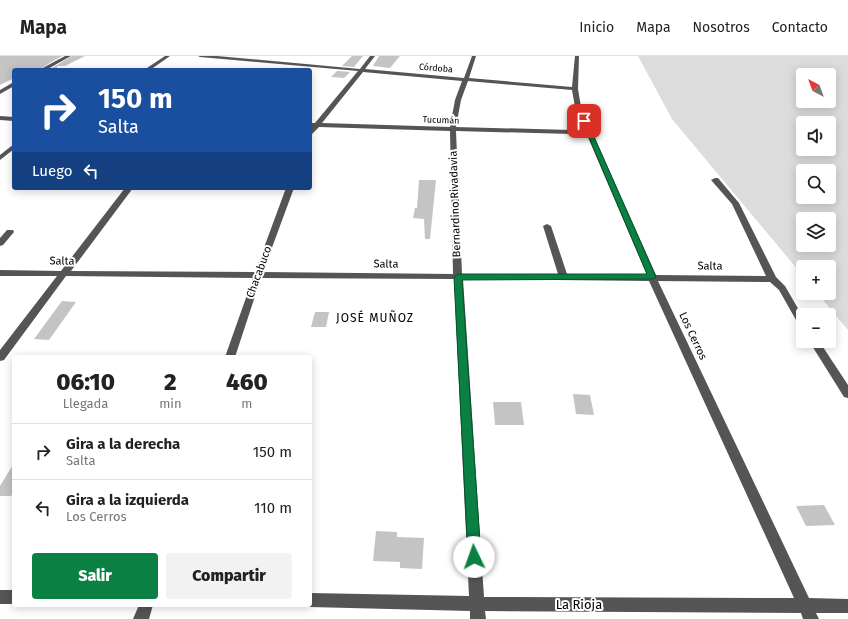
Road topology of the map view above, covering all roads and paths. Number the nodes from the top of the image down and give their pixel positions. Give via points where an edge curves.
1 (69, 56) edge
2 (168, 56) edge
3 (200, 56) edge
4 (272, 56) edge
5 (373, 56) edge
6 (474, 56) edge
7 (577, 56) edge
8 (266, 61) junction
9 (261, 66) dead end
10 (46, 68) edge
11 (150, 68) edge
12 (362, 70) junction
13 (465, 79) junction
14 (12, 85) edge
15 (575, 89) junction
16 (0, 92) edge
17 (0, 118) edge
18 (12, 118) edge
19 (313, 125) edge
20 (453, 129) junction
21 (572, 132) dead end
22 (12, 148) edge
23 (0, 158) edge
24 (715, 180) dead end
25 (127, 190) edge
26 (289, 190) edge
27 (547, 226) dead end
28 (10, 232) dead end
29 (0, 243) edge
30 (0, 273) edge
31 (63, 274) junction
32 (258, 275) junction
33 (458, 277) junction
34 (563, 277) junction
35 (652, 277) junction
36 (772, 278) junction
37 (796, 313) edge
38 (818, 348) edge
39 (231, 355) edge
40 (0, 357) edge
41 (848, 394) edge
42 (0, 597) edge
43 (12, 597) edge
44 (312, 600) edge
45 (477, 604) junction
46 (848, 606) edge
47 (145, 607) edge
48 (808, 612) edge
49 (141, 619) edge
50 (478, 619) edge

1 - 10 street
2 - 11 street
3 - 8 street, Córdoba
4 - 8 street
5 - 12 street
6 - 13 street, Bernardino Rivadavia
7 - 15 street, Los Cerros
8 - 9 street
8 - 12 street, Córdoba
12 - 13 street, Córdoba
12 - 19 street
13 - 15 street, Córdoba
13 - 20 street, Bernardino Rivadavia
14 - 16 street
15 - 35 street, Los Cerros via 578,107
17 - 18 street
19 - 20 street, Tucumán
20 - 21 street, Tucumán
20 - 33 street, Bernardino Rivadavia
22 - 23 street
24 - 36 street via 735,203
25 - 31 street
26 - 32 street, Chacabuco
27 - 34 street
28 - 29 street
30 - 31 street, Salta
31 - 32 street, Salta
31 - 40 street
32 - 33 street, Salta
32 - 39 street, Chacabuco
33 - 34 street, Salta
33 - 45 street, Bernardino Rivadavia
34 - 35 street, Salta
35 - 36 street, Salta
35 - 48 street, Los Cerros
36 - 37 street via 782,288
38 - 41 street
42 - 43 street
44 - 45 street, La Rioja
45 - 48 street, La Rioja
45 - 50 street, Bernardino Rivadavia
46 - 48 street, La Rioja
47 - 49 street

